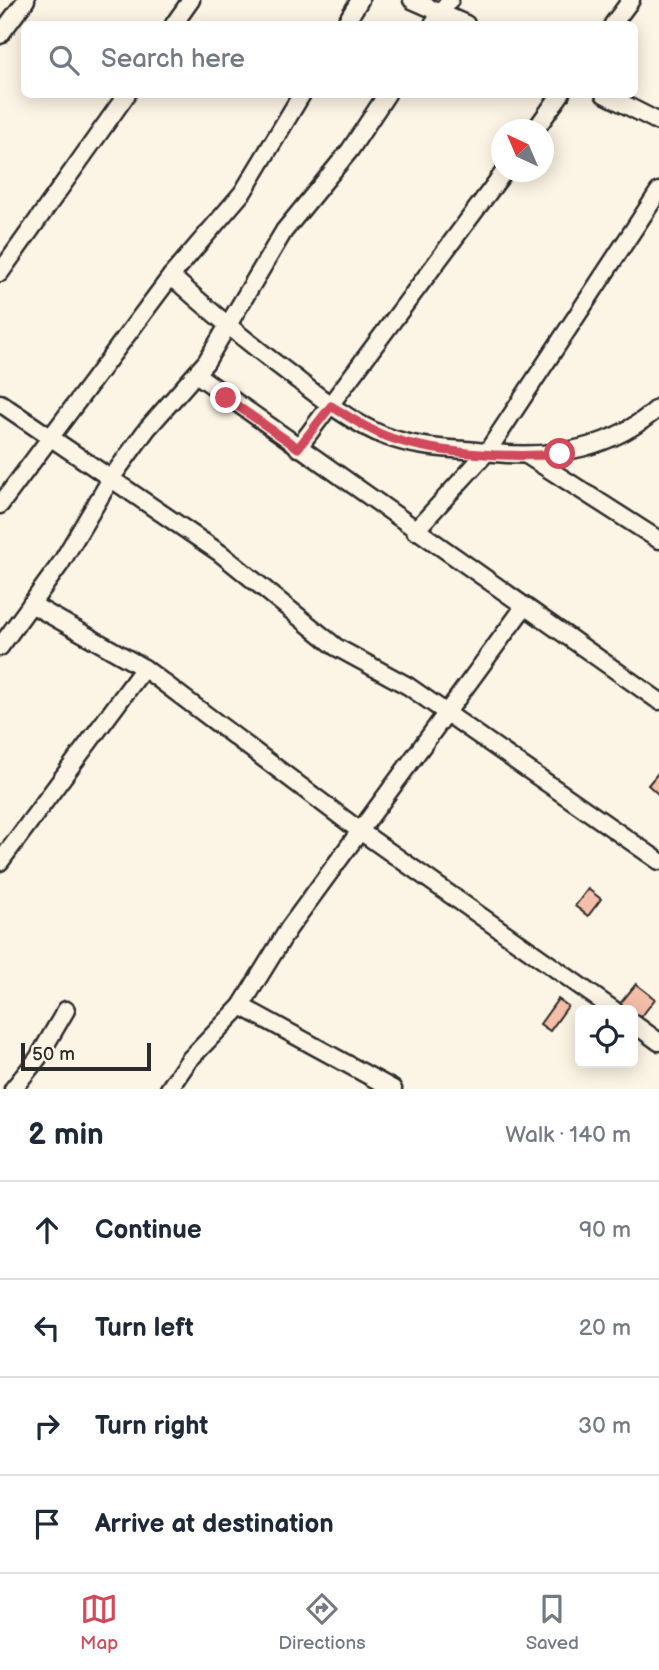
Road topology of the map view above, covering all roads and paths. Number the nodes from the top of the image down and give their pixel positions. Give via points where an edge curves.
1 (26, 0) edge
2 (191, 0) edge
3 (360, 0) edge
4 (412, 0) edge
5 (631, 0) edge
6 (441, 12) edge
7 (176, 21) edge
8 (347, 21) edge
9 (460, 21) edge
10 (615, 21) edge
11 (0, 36) edge
12 (124, 98) edge
13 (300, 98) edge
14 (384, 98) edge
15 (558, 98) edge
16 (612, 98) edge
17 (543, 119) edge
18 (659, 122) edge
19 (497, 182) edge
20 (659, 191) edge
21 (0, 273) edge
22 (171, 276) junction
23 (228, 327) junction
24 (196, 374) junction
25 (0, 403) edge
26 (331, 406) junction
27 (659, 407) edge
28 (49, 436) junction
29 (298, 448) junction
30 (487, 452) junction
31 (528, 456) junction
32 (112, 477) junction
33 (0, 505) edge
34 (415, 531) junction
35 (659, 540) edge
36 (31, 604) junction
37 (524, 607) junction
38 (0, 647) edge
39 (144, 668) junction
40 (659, 701) edge
41 (446, 715) junction
42 (360, 831) junction
43 (659, 861) edge
44 (0, 862) edge
45 (607, 1005) edge
46 (241, 1006) junction
47 (66, 1010) dead end
48 (638, 1027) edge
49 (659, 1042) edge
50 (13, 1089) edge
51 (169, 1089) edge
52 (393, 1089) edge

1 - 11 street
2 - 7 street
3 - 8 street
4 - 6 street
5 - 10 street
6 - 9 street
12 - 21 street
13 - 22 street via 243,192
14 - 23 street via 284,231
15 - 17 street
16 - 18 street
19 - 26 street
20 - 30 street
22 - 23 street
22 - 28 street
23 - 24 street
23 - 26 street
24 - 29 street
24 - 32 street
25 - 28 street
26 - 29 street
26 - 30 street via 383,435 458,452
27 - 31 street via 618,436 560,454
28 - 32 street
28 - 33 street
29 - 34 street
30 - 31 street
30 - 34 street
31 - 35 street
32 - 36 street
32 - 41 street via 220,553 336,647 408,686
34 - 37 street
36 - 38 street
36 - 39 street
37 - 40 street
37 - 41 street
39 - 42 street
39 - 44 street
41 - 42 street
41 - 43 street
42 - 45 street
42 - 46 street via 289,928
46 - 51 street via 189,1060
46 - 52 street
47 - 50 street
48 - 49 street

